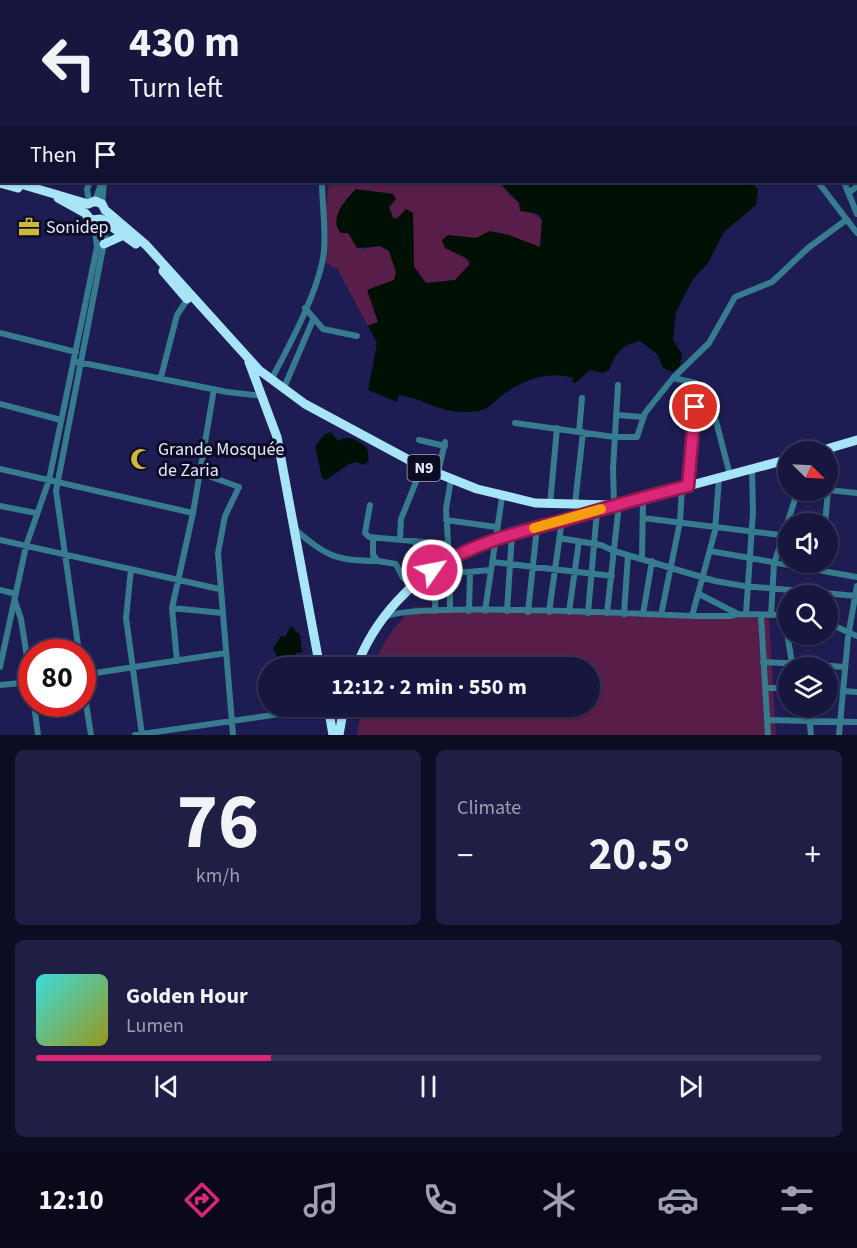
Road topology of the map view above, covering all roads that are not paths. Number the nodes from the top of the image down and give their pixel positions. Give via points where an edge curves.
1 (0, 183) edge
2 (105, 183) edge
3 (322, 183) edge
4 (819, 183) edge
5 (844, 183) edge
6 (20, 184) edge
7 (857, 186) edge
8 (849, 193) junction
9 (96, 210) junction
10 (857, 214) edge
11 (846, 220) junction
12 (857, 233) edge
13 (124, 235) junction
14 (104, 244) junction
15 (190, 297) junction
16 (305, 308) junction
17 (313, 320) junction
18 (0, 333) edge
19 (357, 336) dead end
20 (76, 352) junction
21 (77, 362) junction
22 (249, 362) junction
23 (161, 377) junction
24 (673, 378) junction
25 (271, 381) junction
26 (696, 383) junction
27 (618, 385) dead end
28 (214, 389) junction
29 (283, 390) junction
30 (264, 396) junction
31 (582, 398) dead end
32 (0, 404) edge
33 (616, 415) junction
34 (643, 417) junction
35 (62, 420) junction
36 (515, 423) dead end
37 (557, 429) junction
38 (581, 432) junction
39 (614, 437) junction
40 (419, 440) dead end
41 (857, 440) edge
42 (838, 445) edge
43 (778, 462) edge
44 (422, 467) junction
45 (0, 469) edge
46 (752, 469) junction
47 (438, 474) junction
48 (206, 475) dead end
49 (730, 475) junction
50 (719, 478) junction
51 (451, 479) junction
52 (53, 480) junction
53 (685, 486) junction
54 (838, 491) edge
55 (857, 493) edge
56 (502, 497) junction
57 (643, 498) junction
58 (575, 504) junction
59 (614, 504) junction
60 (550, 505) junction
61 (0, 506) edge
62 (370, 506) dead end
63 (597, 511) junction
64 (36, 513) junction
65 (193, 513) junction
66 (643, 518) junction
67 (446, 520) junction
68 (562, 520) junction
69 (680, 522) junction
70 (716, 526) junction
71 (496, 527) junction
72 (537, 527) junction
73 (296, 530) junction
74 (751, 530) junction
75 (512, 534) junction
76 (778, 534) edge
77 (374, 538) junction
78 (559, 538) junction
79 (400, 539) junction
80 (494, 539) junction
81 (0, 540) edge
82 (416, 541) junction
83 (579, 541) junction
84 (595, 543) junction
85 (447, 544) junction
86 (26, 546) junction
87 (614, 551) junction
88 (710, 551) junction
89 (65, 555) junction
90 (628, 555) junction
91 (778, 555) edge
92 (449, 558) junction
93 (642, 558) junction
94 (749, 559) junction
95 (378, 561) junction
96 (652, 561) junction
97 (492, 562) junction
98 (510, 564) junction
99 (774, 564) junction
100 (778, 564) edge
101 (671, 567) junction
102 (533, 568) junction
103 (131, 569) junction
104 (434, 570) junction
105 (491, 570) junction
106 (554, 570) junction
107 (450, 572) junction
108 (470, 572) junction
109 (575, 573) junction
110 (838, 573) edge
111 (592, 574) junction
112 (612, 576) junction
113 (703, 576) junction
114 (857, 577) edge
115 (178, 578) junction
116 (415, 581) junction
117 (857, 586) edge
118 (747, 587) junction
119 (219, 588) junction
120 (772, 589) junction
121 (0, 590) edge
122 (699, 594) junction
123 (856, 596) edge
124 (16, 597) junction
125 (172, 608) junction
126 (450, 610) junction
127 (435, 611) junction
128 (469, 611) junction
129 (485, 611) junction
130 (507, 611) junction
131 (528, 612) junction
132 (549, 612) junction
133 (569, 612) junction
134 (222, 613) junction
135 (588, 613) junction
136 (607, 613) junction
137 (624, 614) junction
138 (643, 614) junction
139 (738, 614) junction
140 (661, 615) junction
141 (746, 615) junction
142 (771, 615) junction
143 (778, 615) edge
144 (692, 616) junction
145 (760, 616) junction
146 (381, 620) junction
147 (838, 627) edge
148 (849, 632) junction
149 (857, 636) edge
150 (24, 639) edge
151 (77, 639) edge
152 (226, 653) junction
153 (318, 657) edge
154 (362, 657) edge
155 (177, 661) junction
156 (763, 662) junction
157 (778, 663) edge
158 (0, 667) edge
159 (838, 667) edge
160 (845, 667) junction
161 (133, 668) junction
162 (96, 674) edge
163 (0, 685) edge
164 (18, 685) edge
165 (765, 688) junction
166 (778, 688) edge
167 (843, 691) junction
168 (857, 692) edge
169 (36, 717) edge
170 (88, 717) edge
171 (259, 717) edge
172 (330, 717) edge
173 (342, 717) edge
174 (810, 717) edge
175 (767, 720) junction
176 (810, 720) junction
177 (231, 721) junction
178 (841, 722) junction
179 (857, 722) edge
180 (187, 727) junction
181 (142, 734) edge
182 (38, 735) edge
183 (91, 735) edge
184 (135, 735) edge
185 (188, 735) edge
186 (233, 735) edge
187 (333, 735) edge
188 (339, 735) edge
189 (768, 735) edge
190 (810, 735) edge
191 (839, 735) edge

1 - 6 highway, N9
2 - 9 street
3 - 16 street via 324,250
4 - 11 street
5 - 8 street
6 - 9 highway, N9
7 - 8 street
8 - 10 street
9 - 13 highway, N9
9 - 14 street
9 - 15 highway, N9 via 146,245
9 - 20 street via 98,239
11 - 12 street
11 - 24 street via 772,282 735,297 711,341
13 - 14 highway
13 - 15 highway, N9
14 - 21 street
15 - 22 highway, N9
15 - 23 street via 177,315
16 - 17 street
16 - 25 street
17 - 19 street via 323,329
17 - 29 street
18 - 20 street
20 - 21 street
21 - 23 street
21 - 35 street
21 - 52 street
22 - 25 highway, N9
22 - 30 highway, N9
23 - 28 street
24 - 26 street
24 - 34 street
25 - 29 highway, N9
26 - 49 street via 709,394
26 - 53 street
27 - 33 street
28 - 30 street
28 - 65 street
29 - 44 highway, N9
30 - 73 highway, N9 via 277,437
31 - 38 street
32 - 35 street
33 - 34 street
33 - 39 street
34 - 39 street via 638,437
35 - 52 street
36 - 37 street
37 - 38 street
37 - 60 street
38 - 39 street
38 - 58 street
39 - 59 street
40 - 47 street via 445,444
41 - 42 highway
43 - 46 highway
44 - 47 highway, N9
44 - 79 street via 401,519
45 - 52 street
46 - 49 highway
46 - 74 street
47 - 51 highway, N9
48 - 119 street via 239,487 225,516 220,540
49 - 50 highway
50 - 53 highway
50 - 70 street
51 - 56 highway, N9
51 - 67 street
52 - 64 street
52 - 65 street
52 - 89 street
53 - 57 highway
53 - 69 street
54 - 55 street
56 - 60 highway, N9
56 - 71 street
57 - 59 highway
57 - 66 street
58 - 59 highway, N9
58 - 60 highway, N9
59 - 63 highway
59 - 87 street
61 - 64 street
62 - 77 street via 365,533
63 - 68 highway
63 - 84 street
64 - 86 street
65 - 115 street
66 - 69 street
66 - 93 street
67 - 71 street
67 - 85 street
68 - 72 highway
68 - 78 street
69 - 70 street
69 - 101 street
70 - 74 street
70 - 88 street
71 - 80 street
72 - 75 highway
72 - 102 street
73 - 95 street via 342,560
73 - 153 highway, N9
74 - 76 street
74 - 94 street
75 - 80 highway
75 - 98 street
77 - 79 street
77 - 95 street via 373,555
78 - 83 street
78 - 106 street
79 - 82 street
80 - 92 highway
80 - 97 street
81 - 86 street
82 - 85 street
82 - 116 street
83 - 84 street
83 - 109 street
84 - 87 street
84 - 111 street
85 - 92 street
86 - 89 street
86 - 124 street
87 - 90 street
87 - 112 street
88 - 94 street
88 - 113 street
89 - 103 street
89 - 151 street
90 - 93 street
90 - 137 street
91 - 99 street
92 - 104 highway
93 - 96 street
94 - 99 street
94 - 118 street
95 - 116 street via 396,564 403,578
96 - 101 street
96 - 138 street
97 - 98 street
97 - 105 street
98 - 102 street
98 - 130 street
99 - 100 street
99 - 120 street
101 - 113 street
101 - 140 street
102 - 106 street
102 - 131 street
103 - 115 street
103 - 161 street via 126,618
104 - 107 street
104 - 116 highway
104 - 127 street
105 - 108 street
105 - 129 street
106 - 109 street
106 - 132 street
107 - 108 street
107 - 126 street
108 - 128 street
109 - 111 street
109 - 133 street
110 - 114 street
111 - 112 street
111 - 135 street
112 - 136 street
113 - 118 street
113 - 122 street
115 - 119 street
115 - 125 street
116 - 146 highway
117 - 123 street
118 - 120 street
118 - 141 street
119 - 134 street
120 - 123 street
120 - 142 street
121 - 124 street
122 - 139 street
122 - 144 street
123 - 148 street
124 - 150 street
124 - 158 street
125 - 134 street
125 - 155 street
126 - 127 street
126 - 128 street
127 - 146 street via 399,612
128 - 129 street
129 - 130 street
130 - 131 street
131 - 132 street
132 - 133 street
133 - 135 street
134 - 152 street
135 - 136 street
136 - 137 street
137 - 138 street
138 - 140 street
139 - 141 street
139 - 144 street
140 - 144 street
141 - 145 street
142 - 143 street
142 - 145 street
145 - 156 street
146 - 154 highway
147 - 148 street
148 - 149 street
148 - 160 street
152 - 155 street
152 - 177 street
155 - 161 street
156 - 157 street
156 - 165 street
159 - 160 street
160 - 167 street
161 - 162 street
161 - 181 street
163 - 164 street
165 - 166 street
165 - 175 street
167 - 168 street
167 - 178 street
169 - 182 street
170 - 183 street
171 - 177 street
172 - 187 highway
173 - 188 highway
174 - 176 street
175 - 176 street
175 - 189 street
176 - 178 street
176 - 190 street
177 - 180 street
177 - 186 street
178 - 179 street
178 - 191 street
180 - 181 street
180 - 185 street
181 - 184 street

